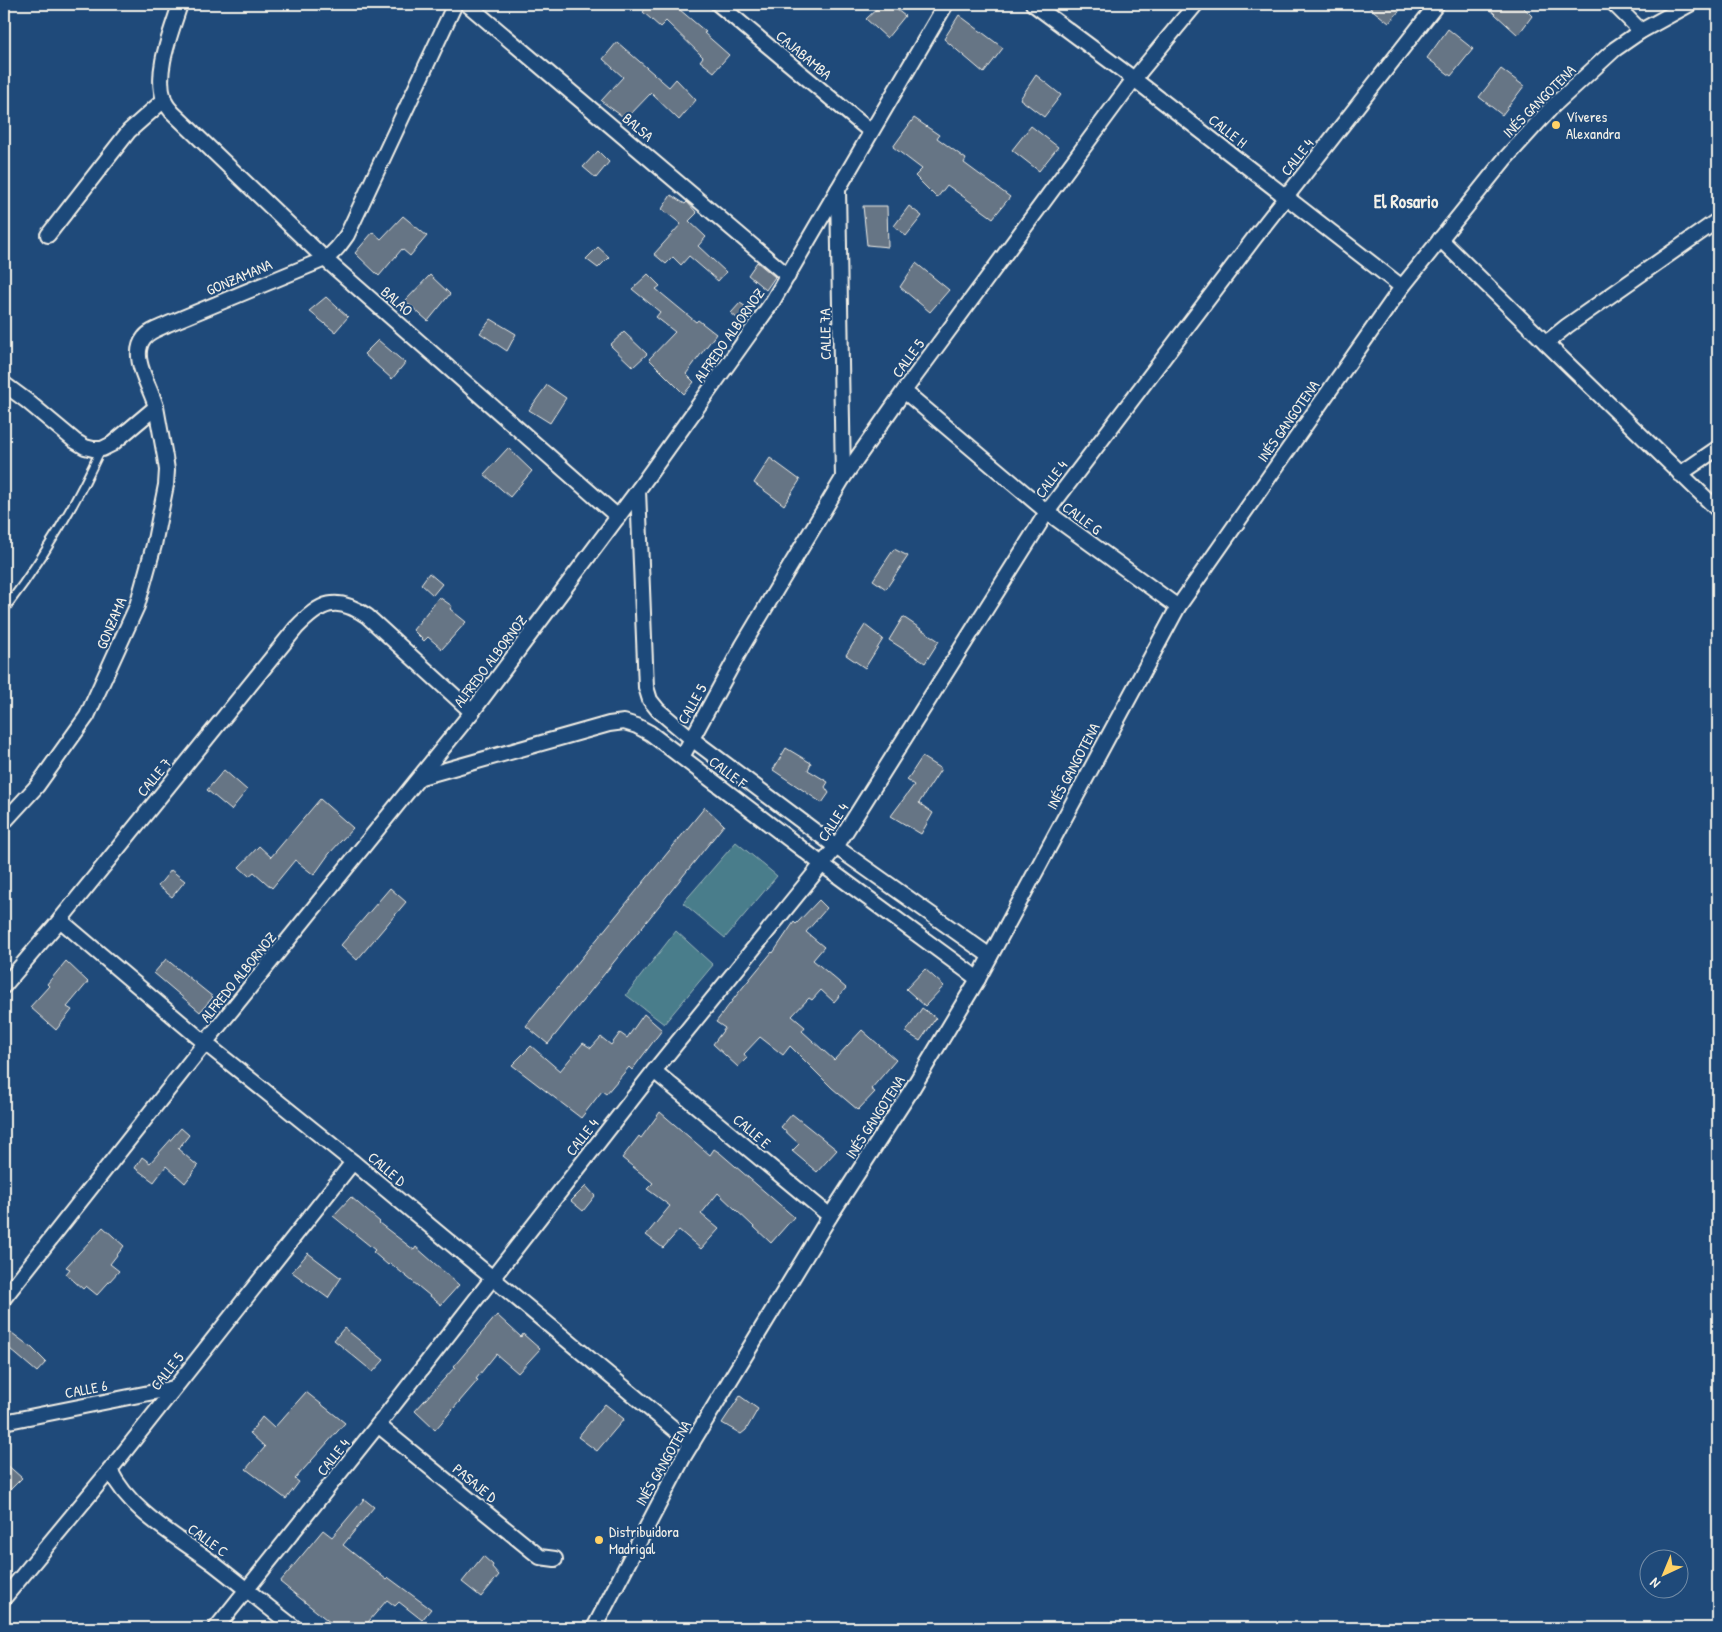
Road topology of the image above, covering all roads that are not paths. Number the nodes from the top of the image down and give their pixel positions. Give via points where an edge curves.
1 (180, 4) edge
2 (455, 4) edge
3 (467, 4) edge
4 (718, 4) edge
5 (946, 4) edge
6 (1033, 4) edge
7 (1196, 4) edge
8 (1437, 4) edge
9 (1614, 4) edge
10 (1690, 4) edge
11 (1640, 31) junction
12 (1134, 79) junction
13 (164, 100) junction
14 (870, 131) junction
15 (838, 189) junction
16 (1287, 197) junction
17 (1718, 220) edge
18 (48, 235) dead end
19 (1440, 239) junction
20 (325, 259) junction
21 (788, 276) junction
22 (1402, 287) junction
23 (1546, 343) junction
24 (4, 384) edge
25 (904, 390) junction
26 (156, 407) junction
27 (1718, 448) edge
28 (102, 449) junction
29 (1680, 474) junction
30 (843, 478) junction
31 (638, 490) junction
32 (1718, 510) edge
33 (1047, 512) junction
34 (618, 517) junction
35 (1178, 607) junction
36 (4, 610) edge
37 (472, 712) junction
38 (692, 739) junction
39 (682, 757) junction
40 (421, 777) junction
41 (4, 822) edge
42 (836, 847) junction
43 (823, 865) junction
44 (60, 920) junction
45 (990, 956) junction
46 (978, 979) junction
47 (4, 986) edge
48 (205, 1043) junction
49 (654, 1071) junction
50 (353, 1162) junction
51 (830, 1216) junction
52 (492, 1278) junction
53 (4, 1298) edge
54 (174, 1388) junction
55 (4, 1422) edge
56 (378, 1425) junction
57 (692, 1444) junction
58 (110, 1470) junction
59 (555, 1560) dead end
60 (248, 1590) junction
61 (4, 1598) edge
62 (216, 1628) edge
63 (295, 1628) edge
64 (594, 1628) edge

1 - 13 street via 161,75
2 - 20 street, GONZAMANA via 347,235 335,252
3 - 21 street, BALSA
4 - 14 street, CAJABAMBA
5 - 14 street, ALFREDO ALBORNOZ
6 - 12 street, CALLE H
7 - 12 street, CALLE 5
8 - 16 street, CALLE 4
9 - 11 street
10 - 11 street, INÉS GANGOTENA
11 - 19 street, INÉS GANGOTENA via 1615,49 1552,107
12 - 16 street, CALLE H
12 - 25 street, CALLE 5
13 - 18 street via 129,131
13 - 20 street, BALAO via 181,121
14 - 15 street, ALFREDO ALBORNOZ
15 - 21 street, ALFREDO ALBORNOZ
15 - 30 street, CALLE 7A
16 - 22 street, CALLE H
16 - 33 street, CALLE 4
17 - 23 street
19 - 22 street, INÉS GANGOTENA
19 - 23 street
20 - 26 street, GONZAMANA via 168,324 144,338 138,358
20 - 34 street, BALAO
21 - 31 street, ALFREDO ALBORNOZ
22 - 35 street, INÉS GANGOTENA
23 - 29 street
24 - 28 street via 75,441 85,447
25 - 30 street, CALLE 5
25 - 33 street, CALLE G
26 - 28 street
26 - 41 street, GONZAMA via 166,457 166,484 154,546 137,606 87,716 37,786
27 - 29 street
28 - 36 lane via 40,561
29 - 32 street
30 - 38 street, CALLE 5 via 743,645
31 - 34 street, ALFREDO ALBORNOZ
31 - 38 street, CALLE F via 646,687 658,710
33 - 35 street, CALLE G
33 - 42 street, CALLE 4
34 - 37 street, ALFREDO ALBORNOZ
35 - 45 street, INÉS GANGOTENA
37 - 40 street, ALFREDO ALBORNOZ
37 - 44 street, CALLE 7 via 367,616 354,607 339,603 324,605 296,628
38 - 39 street, CALLE 5
38 - 42 street, CALLE F
39 - 40 street, CALLE F via 650,733 624,722
39 - 43 street, CALLE F
40 - 48 street, ALFREDO ALBORNOZ
42 - 43 street, CALLE 4
42 - 45 street, CALLE F
43 - 46 street, CALLE F
43 - 49 street, CALLE 4
44 - 47 street, CALLE 7
44 - 48 street, CALLE D
45 - 46 street, INÉS GANGOTENA
46 - 51 street, INÉS GANGOTENA
48 - 50 street, CALLE D
48 - 53 street, ALFREDO ALBORNOZ
49 - 51 street, CALLE E
49 - 52 street, CALLE 4
50 - 52 street, CALLE D
50 - 54 street, CALLE 5
51 - 57 street, INÉS GANGOTENA
52 - 56 street, CALLE 4
52 - 57 street, CALLE D
54 - 55 street, CALLE 6
54 - 58 street, CALLE 5
56 - 59 street, PASAJE D via 540,1557
56 - 60 street, CALLE 4
57 - 64 street, INÉS GANGOTENA
58 - 60 street, CALLE C via 116,1483 146,1514
58 - 61 street, CALLE 5
60 - 62 street, CALLE 4
60 - 63 street, CALLE C

